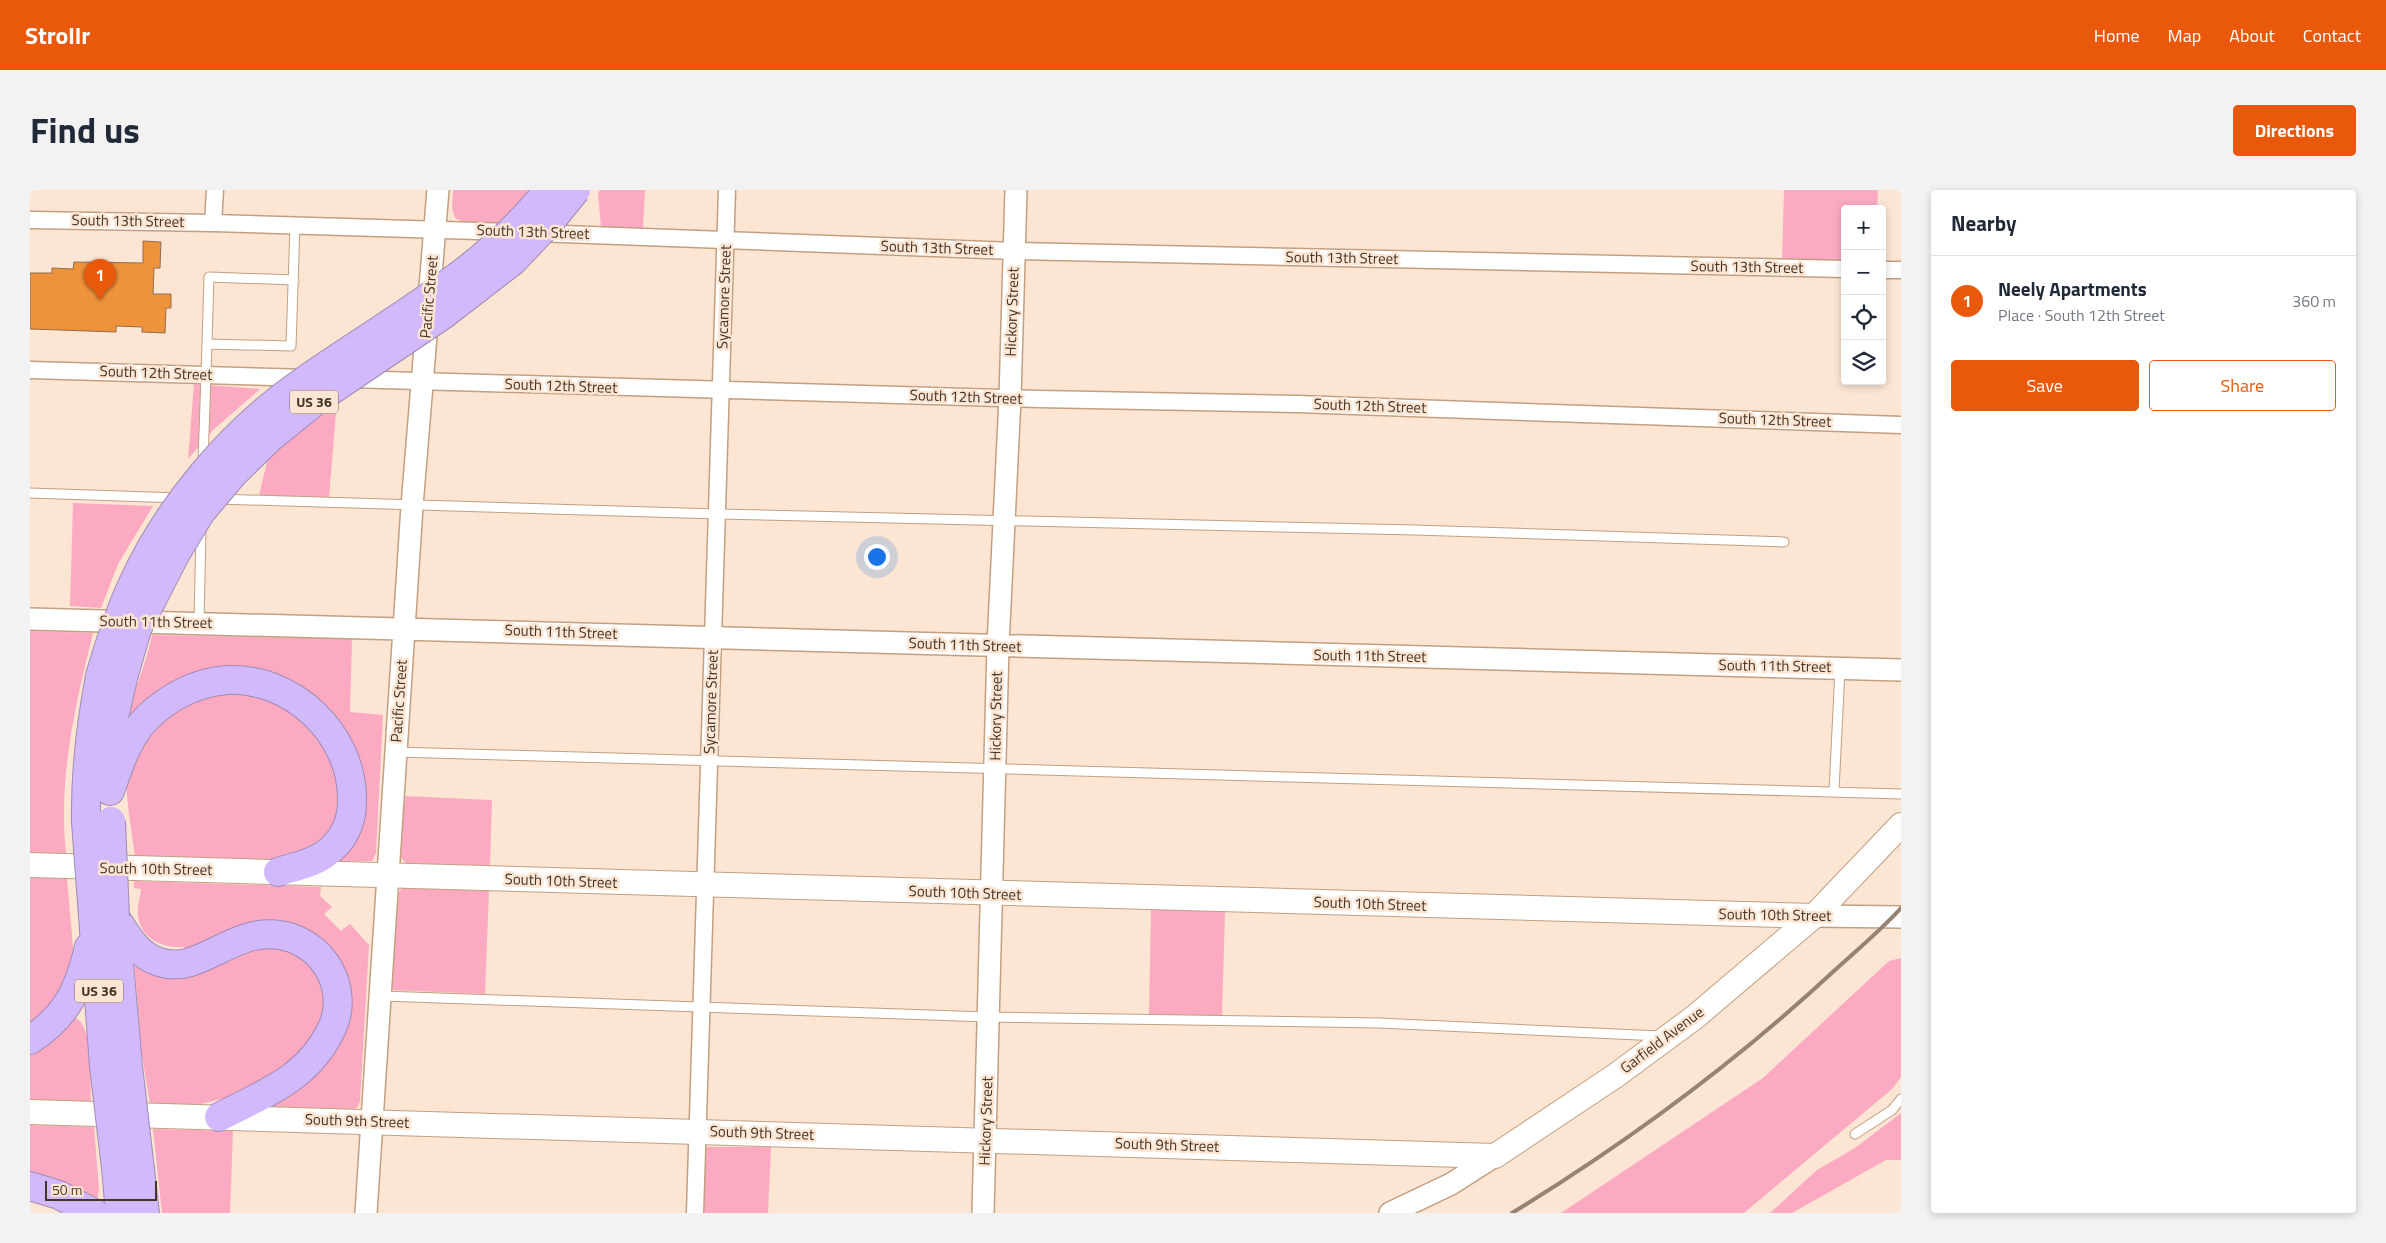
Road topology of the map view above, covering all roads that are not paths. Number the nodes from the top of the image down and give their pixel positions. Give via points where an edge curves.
1 (215, 190) edge
2 (438, 190) edge
3 (548, 190) edge
4 (576, 190) edge
5 (727, 190) edge
6 (1016, 190) edge
7 (30, 220) edge
8 (213, 222) junction
9 (295, 225) junction
10 (435, 229) junction
11 (725, 240) junction
12 (1014, 251) junction
13 (1841, 269) edge
14 (1886, 270) edge
15 (1901, 270) edge
16 (294, 280) junction
17 (207, 344) junction
18 (30, 370) edge
19 (205, 374) junction
20 (423, 381) junction
21 (721, 390) junction
22 (1010, 398) junction
23 (1901, 425) edge
24 (202, 489) dead end
25 (30, 493) edge
26 (192, 498) dead end
27 (412, 506) junction
28 (718, 514) junction
29 (1004, 520) junction
30 (1784, 542) dead end
31 (30, 619) edge
32 (199, 623) junction
33 (404, 628) junction
34 (714, 636) junction
35 (998, 646) junction
36 (1840, 668) junction
37 (1901, 670) edge
38 (112, 675) junction
39 (396, 752) junction
40 (709, 760) junction
41 (995, 770) junction
42 (1834, 791) junction
43 (110, 792) junction
44 (1901, 794) edge
45 (98, 821) junction
46 (1901, 825) edge
47 (30, 865) edge
48 (278, 872) junction
49 (389, 876) junction
50 (707, 885) junction
51 (992, 894) junction
52 (1814, 916) junction
53 (1901, 917) edge
54 (101, 919) junction
55 (382, 996) junction
56 (702, 1006) junction
57 (988, 1017) junction
58 (1668, 1036) junction
59 (30, 1040) edge
60 (1901, 1099) edge
61 (30, 1112) edge
62 (219, 1117) junction
63 (372, 1122) junction
64 (698, 1131) junction
65 (1855, 1134) dead end
66 (985, 1140) junction
67 (1494, 1156) junction
68 (128, 1169) junction
69 (30, 1186) edge
70 (94, 1213) edge
71 (120, 1213) edge
72 (145, 1213) edge
73 (366, 1213) edge
74 (695, 1213) edge
75 (983, 1213) edge
76 (1390, 1213) edge

1 - 8 street
2 - 10 street, Pacific Street
3 - 38 highway, US 36, bridge via 532,210 458,277 303,381 259,416 217,456 179,507 134,581 114,630
4 - 38 highway, US 36, bridge via 513,261 450,310 317,400 271,437 234,473 201,512 176,553
5 - 11 street, Sycamore Street
6 - 12 street, Hickory Street
7 - 8 street, South 13th Street
8 - 9 street, South 13th Street
9 - 10 street, South 13th Street
9 - 16 lane
10 - 11 street, South 13th Street
10 - 20 street, Pacific Street
11 - 12 street, South 13th Street
11 - 21 street, Sycamore Street
12 - 13 street, South 13th Street
12 - 22 street, Hickory Street
14 - 15 street
16 - 17 lane via 291,346
16 - 17 lane via 209,277
17 - 19 lane
18 - 19 street, South 12th Street
19 - 20 street, South 12th Street
19 - 24 lane
20 - 21 street, South 12th Street
20 - 27 street, Pacific Street
21 - 22 street, South 12th Street
21 - 28 street, Sycamore Street
22 - 23 street, South 12th Street via 1297,404
22 - 29 street, Hickory Street
25 - 26 lane
27 - 28 lane
27 - 32 lane via 202,499
27 - 33 street, Pacific Street
28 - 29 lane
28 - 34 street, Sycamore Street
29 - 30 lane
29 - 35 street, Hickory Street
31 - 32 street, South 11th Street
32 - 33 street, South 11th Street
33 - 34 street, South 11th Street
33 - 39 street, Pacific Street
34 - 35 street, South 11th Street
34 - 40 street, Sycamore Street
35 - 36 street, South 11th Street
35 - 41 street, Hickory Street
36 - 37 street, South 11th Street
36 - 42 lane
38 - 43 highway, US 36 via 114,717
38 - 45 highway, US 36 via 92,719 87,762
39 - 40 lane
39 - 49 street, Pacific Street
40 - 41 lane
40 - 50 street, Sycamore Street
41 - 42 lane
41 - 51 street, Hickory Street
42 - 44 lane
43 - 45 highway, US 36
43 - 48 highway via 122,756 133,736 146,719 177,695 194,687 228,680 264,684 281,691 311,711 335,739 350,774 352,808 343,837 333,847 309,863
45 - 54 highway, US 36, bridge
46 - 52 main road, Garfield Avenue
47 - 48 main road, South 10th Street
48 - 49 main road, South 10th Street
49 - 50 main road, South 10th Street
49 - 55 street, Pacific Street
50 - 51 main road, South 10th Street
50 - 56 street, Sycamore Street
51 - 52 main road, South 10th Street
51 - 57 street, Hickory Street
52 - 53 street, South 10th Street
52 - 58 main road, Garfield Avenue
54 - 59 highway via 82,978 72,997 60,1015
54 - 62 highway via 137,949 159,962 184,964 248,936 275,934 301,941 322,958 330,971 338,994 338,1009 326,1042 313,1060 292,1078
54 - 68 highway, US 36, bridge
55 - 56 lane
55 - 63 street, Pacific Street
56 - 57 lane
56 - 64 street, Sycamore Street
57 - 58 lane via 1379,1023
57 - 66 street, Hickory Street
58 - 67 main road, Garfield Avenue via 1540,1128
60 - 65 lane via 1892,1110
61 - 62 main road, South 9th Street
62 - 63 main road, South 9th Street
63 - 64 main road, South 9th Street
63 - 73 street, Pacific Street
64 - 66 main road, South 9th Street
64 - 74 street, Sycamore Street
66 - 67 main road, South 9th Street
66 - 75 street, Hickory Street
67 - 76 street, Garfield Avenue via 1450,1184
68 - 71 highway, US 36
68 - 72 highway, US 36
69 - 70 highway via 60,1195

